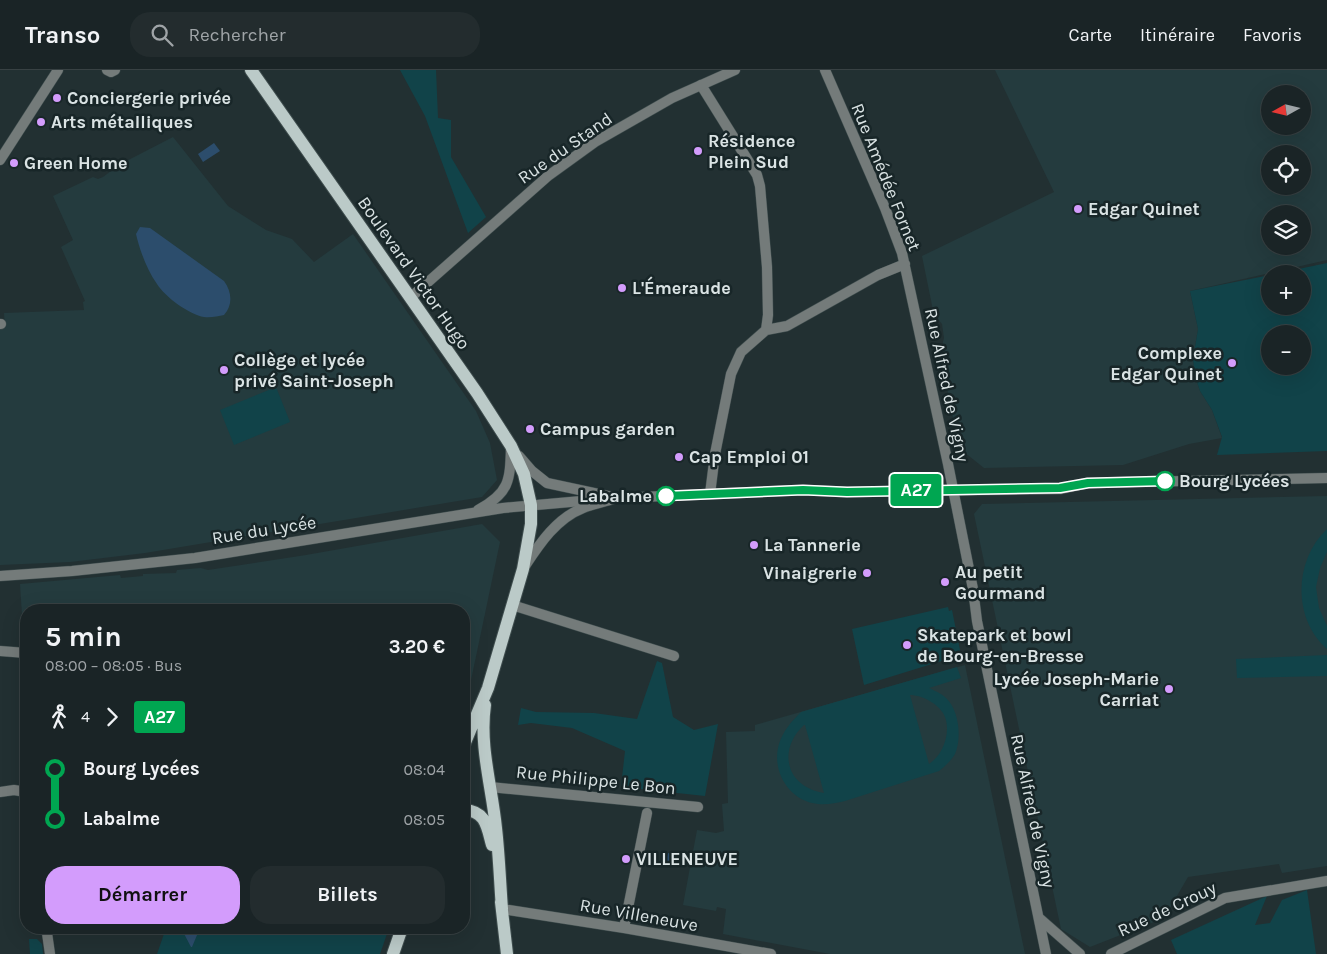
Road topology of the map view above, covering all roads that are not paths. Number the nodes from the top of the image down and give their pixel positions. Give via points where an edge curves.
1 (58, 70) edge
2 (107, 70) edge
3 (116, 70) edge
4 (252, 70) edge
5 (735, 70) edge
6 (825, 70) edge
7 (701, 85) junction
8 (0, 160) edge
9 (904, 264) junction
10 (410, 298) junction
11 (766, 330) junction
12 (510, 446) junction
13 (1327, 478) edge
14 (953, 490) junction
15 (710, 494) junction
16 (617, 498) junction
17 (531, 505) junction
18 (472, 513) junction
19 (523, 569) junction
20 (0, 576) edge
21 (512, 606) junction
22 (0, 651) edge
23 (20, 652) edge
24 (674, 656) dead end
25 (488, 688) junction
26 (470, 720) edge
27 (490, 787) junction
28 (20, 791) edge
29 (0, 792) edge
30 (698, 807) dead end
31 (470, 812) edge
32 (646, 813) dead end
33 (1327, 881) edge
34 (502, 909) junction
35 (1039, 918) junction
36 (624, 928) junction
37 (47, 934) dead end
38 (400, 934) edge
39 (720, 950) edge
40 (50, 954) edge
41 (392, 954) edge
42 (507, 954) edge
43 (771, 954) edge
44 (1046, 954) edge
45 (1080, 954) edge
46 (1111, 954) edge

1 - 8 street
2 - 3 street
4 - 10 main road, Boulevard Victor Hugo
5 - 7 street, Rue du Stand
6 - 9 street, Rue Amédée Fornet via 885,208
7 - 10 street, Rue du Stand via 595,142 548,176
7 - 11 street via 757,175 760,186 767,267
9 - 11 street, Rue Amédée Fornet via 878,274 787,326
9 - 14 street, Rue Alfred de Vigny
10 - 12 main road, Boulevard Victor Hugo
11 - 15 street via 741,352 731,374
12 - 16 street via 547,483
12 - 17 main road, Boulevard Victor Hugo via 524,474
12 - 18 street via 507,486
13 - 14 street via 1088,483 1060,488
14 - 15 street
14 - 35 street, Rue Alfred de Vigny
15 - 16 street
16 - 17 street, Rue du Lycée
16 - 19 street via 583,508 560,522
17 - 18 street, Rue du Lycée
17 - 19 main road, Boulevard Victor Hugo
18 - 20 street, Rue du Lycée via 195,558
19 - 21 main road, Boulevard Victor Hugo
21 - 24 street
21 - 25 main road, Boulevard Victor Hugo
22 - 23 street
25 - 26 main road
25 - 27 main road via 483,720
27 - 30 street, Rue Philippe Le Bon
27 - 34 main road
28 - 29 street
31 - 34 main road via 485,820
32 - 36 street
33 - 46 street, Rue de Crouy via 1224,898
34 - 36 street, Rue Villeneuve
34 - 42 main road
35 - 44 street, Rue Alfred de Vigny
35 - 45 street
36 - 39 street, Rue Villeneuve
37 - 40 street
38 - 41 main road
39 - 43 street, Rue Villeneuve

